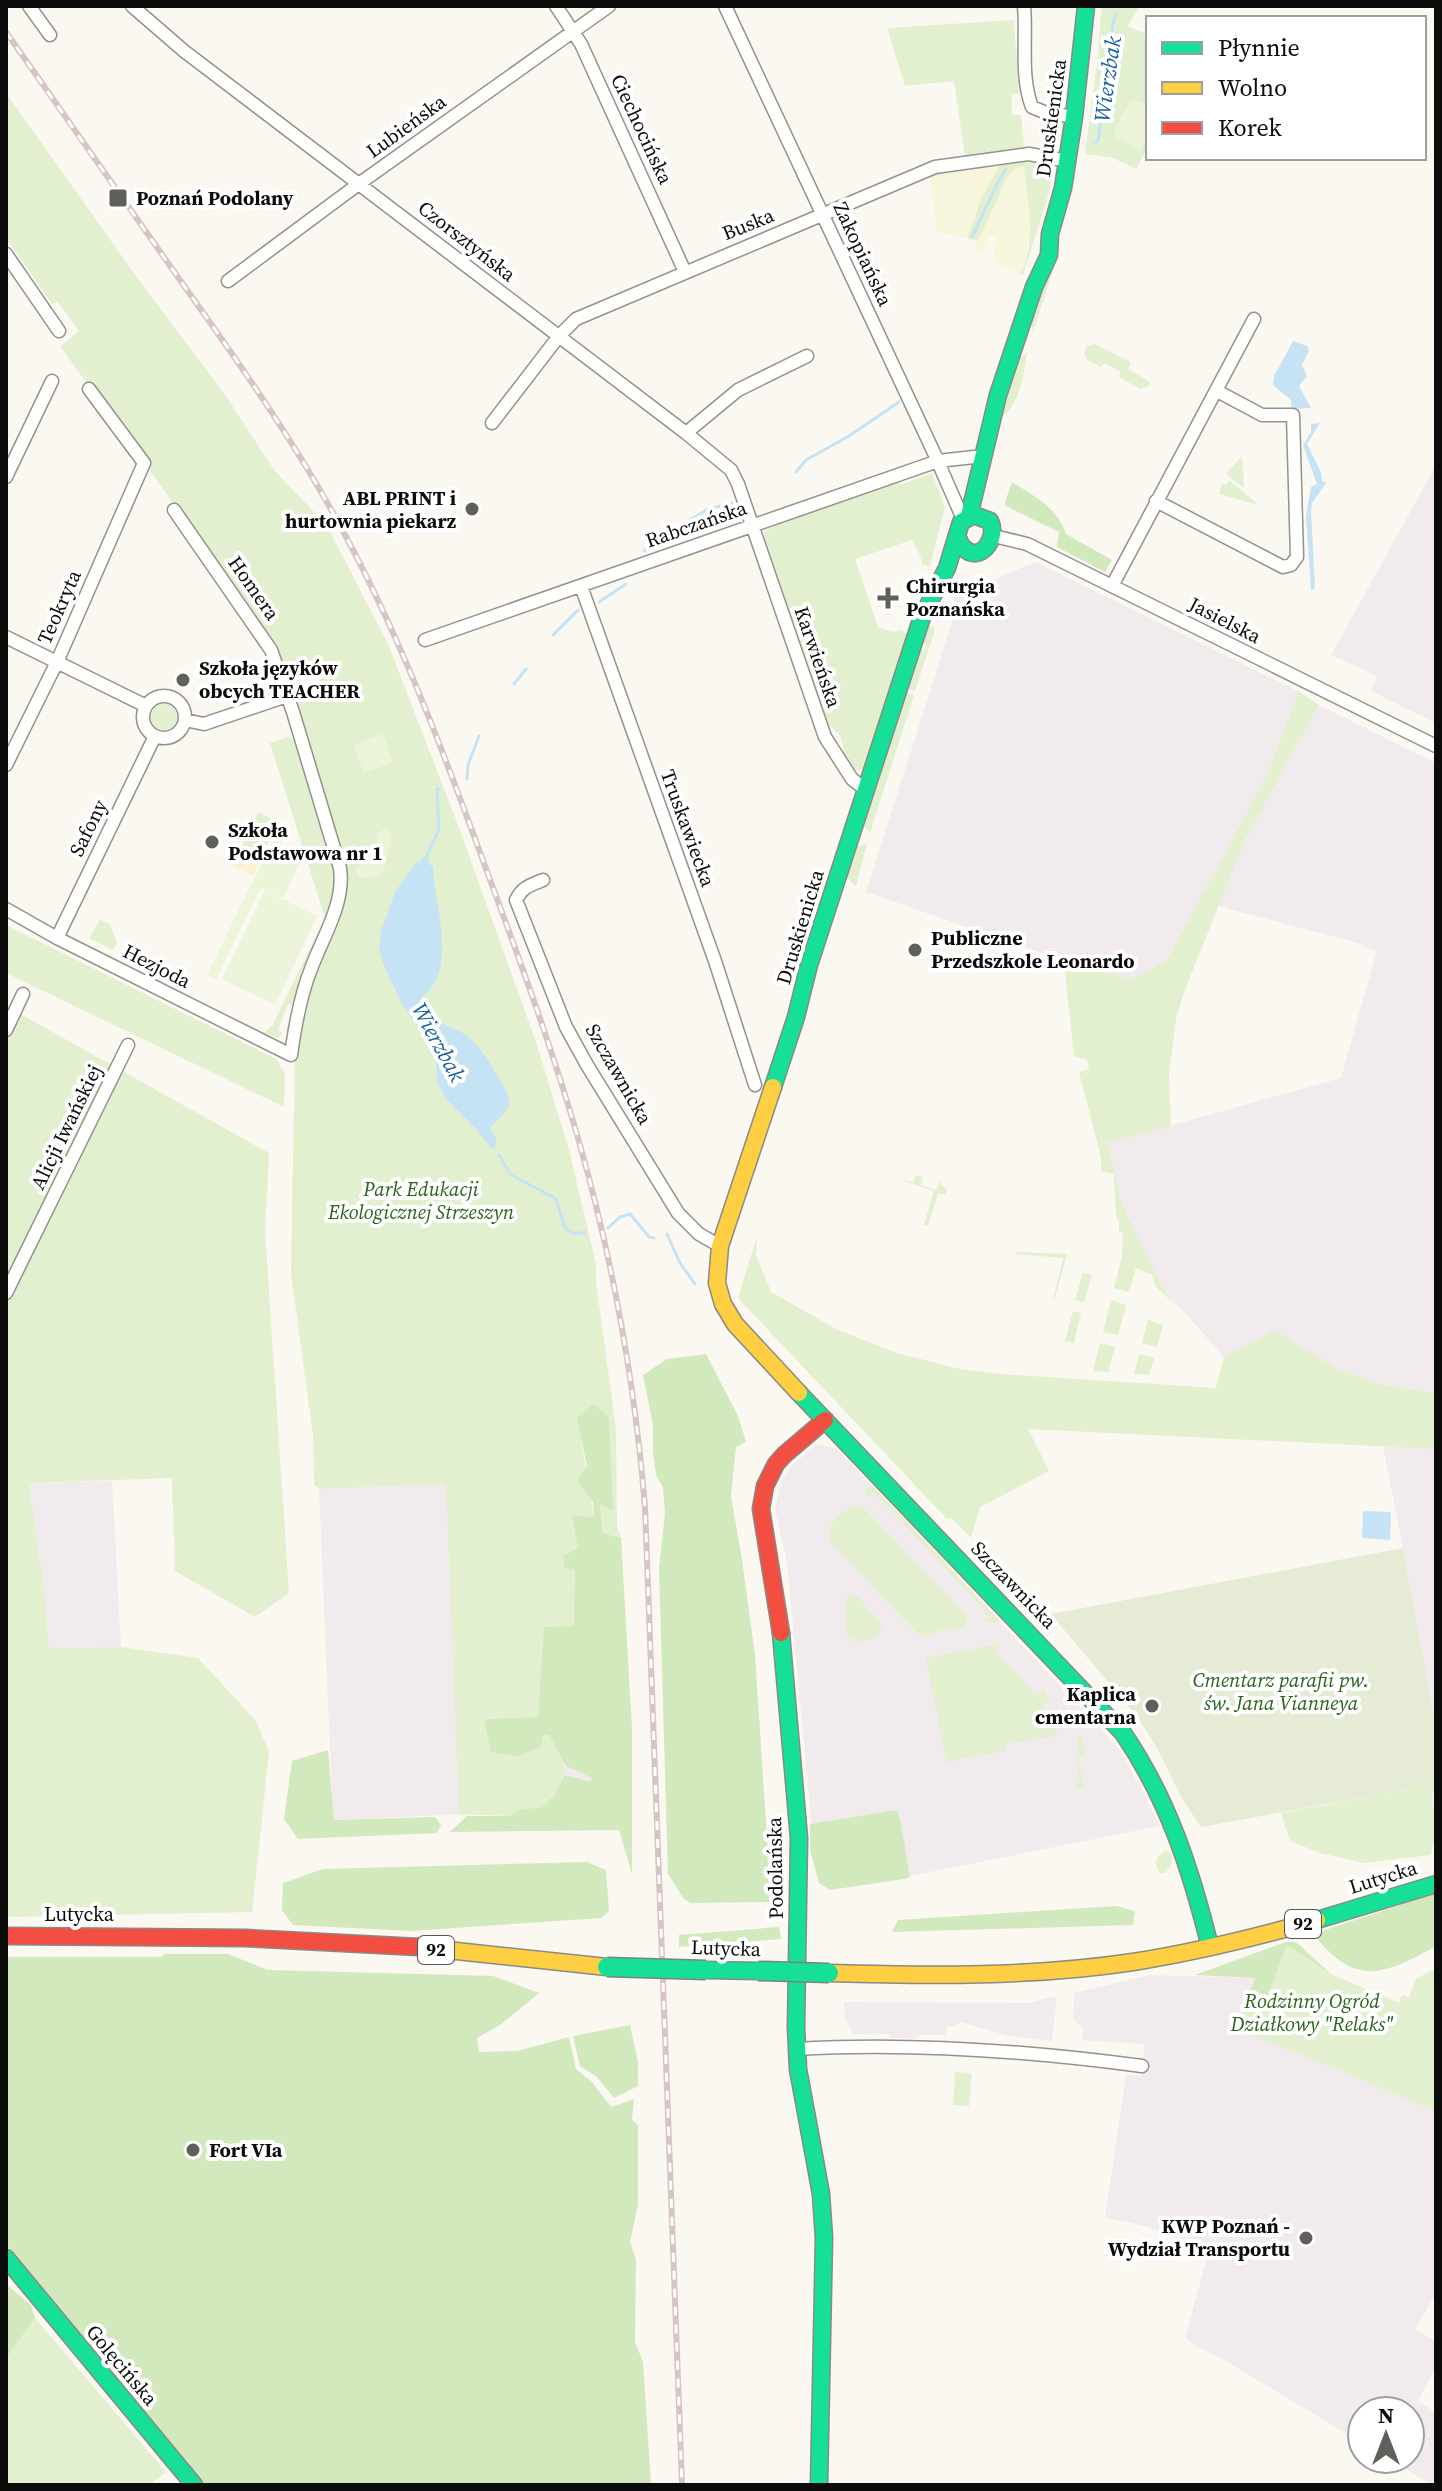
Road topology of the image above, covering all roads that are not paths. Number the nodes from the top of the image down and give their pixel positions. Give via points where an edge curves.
1 (29, 6) edge
2 (132, 6) edge
3 (556, 6) edge
4 (609, 6) edge
5 (725, 6) edge
6 (1024, 6) edge
7 (1086, 6) edge
8 (573, 31) junction
9 (50, 35) dead end
10 (1074, 117) junction
11 (1068, 161) junction
12 (360, 183) junction
13 (823, 215) junction
14 (6, 254) edge
15 (685, 272) junction
16 (228, 281) dead end
17 (1254, 319) dead end
18 (59, 331) dead end
19 (559, 336) junction
20 (807, 356) dead end
21 (52, 381) dead end
22 (89, 389) dead end
23 (1217, 391) junction
24 (492, 423) dead end
25 (686, 433) junction
26 (983, 456) junction
27 (938, 461) junction
28 (6, 477) edge
29 (1156, 501) junction
30 (174, 510) dead end
31 (963, 524) junction
32 (753, 526) junction
33 (991, 528) junction
34 (973, 552) junction
35 (943, 576) junction
36 (581, 586) junction
37 (1112, 586) junction
38 (6, 637) edge
39 (425, 640) dead end
40 (57, 662) junction
41 (287, 696) junction
42 (146, 706) junction
43 (185, 720) junction
44 (155, 736) junction
45 (1436, 746) edge
46 (6, 765) edge
47 (866, 790) junction
48 (543, 880) dead end
49 (6, 909) edge
50 (57, 938) junction
51 (23, 994) dead end
52 (6, 1030) edge
53 (128, 1045) dead end
54 (291, 1055) joint
55 (755, 1085) dead end
56 (720, 1246) junction
57 (12, 1266) edge
58 (6, 1293) edge
59 (719, 1296) joint
60 (825, 1420) junction
61 (1436, 1884) edge
62 (6, 1936) edge
63 (1210, 1947) junction
64 (796, 2049) junction
65 (1142, 2066) dead end
66 (10, 2265) edge
67 (194, 2485) edge
68 (819, 2485) edge

1 - 9 street
2 - 12 street, Czorsztyńska
3 - 8 street, Ciechocińska
4 - 8 street, Lubieńska
5 - 13 street, Zakopiańska
6 - 10 street via 1032,107
7 - 10 street, Druskienicka
8 - 12 street, Lubieńska
8 - 15 street, Ciechocińska
10 - 11 street, Druskienicka
11 - 13 street, Buska via 1029,154 935,167
11 - 26 street, Druskienicka via 1049,255 998,395
12 - 16 street, Lubieńska
12 - 19 street, Czorsztyńska
13 - 15 street, Buska
13 - 27 street, Zakopiańska
14 - 18 street
15 - 19 street, Buska via 576,319
17 - 23 street
19 - 24 street, Buska
19 - 25 street, Czorsztyńska
20 - 25 street via 738,390
21 - 28 street
22 - 40 street, Teokryta via 144,463
23 - 29 street
23 - 29 street via 1262,415 1293,415 1297,557 1283,567
25 - 32 street, Czorsztyńska via 731,470
26 - 27 street, Rabczańska
26 - 31 street, Druskienicka
26 - 33 street, Druskienicka
27 - 31 street, Zakopiańska
27 - 32 street, Rabczańska
29 - 37 street
30 - 41 street, Homera via 269,645
31 - 33 street via 976,514
31 - 34 street via 962,547
31 - 35 street, Druskienicka
32 - 36 street, Rabczańska
32 - 47 street, Karwieńska via 825,737 852,779
33 - 34 street via 993,541
33 - 37 street, Jasielska
34 - 35 street, Druskienicka
35 - 47 street, Druskienicka via 922,617
36 - 39 street, Rabczańska
36 - 55 street, Truskawiecka
37 - 45 street, Jasielska
38 - 40 street
40 - 42 street
40 - 46 street, Teokryta
41 - 43 street via 204,724
41 - 54 street, Homera via 342,883 309,972
42 - 43 street via 169,697 179,703
42 - 44 street via 145,726
43 - 44 street via 173,736
44 - 50 street, Safony
47 - 56 street, Druskienicka
48 - 56 street, Szczawnicka via 520,892 516,900 566,1027 678,1213
49 - 50 street, Hezjoda
50 - 54 street, Hezjoda
51 - 52 street
53 - 57 street, Alicji Iwańskiej
56 - 59 street, Druskienicka
57 - 58 street, Alicji Iwańskiej
59 - 60 street, Szczawnicka via 733,1323
60 - 63 street, Szczawnicka via 1132,1745 1180,1837
60 - 64 street, Podolańska via 776,1464 761,1509 780,1617 799,1838
61 - 63 street, Lutycka / 92
62 - 63 street, Lutycka / 92, bridge via 265,1938 607,1967 917,1976 1065,1969
64 - 65 street via 979,2050
64 - 68 street, Podolańska via 824,2238
66 - 67 street, Golęcińska

